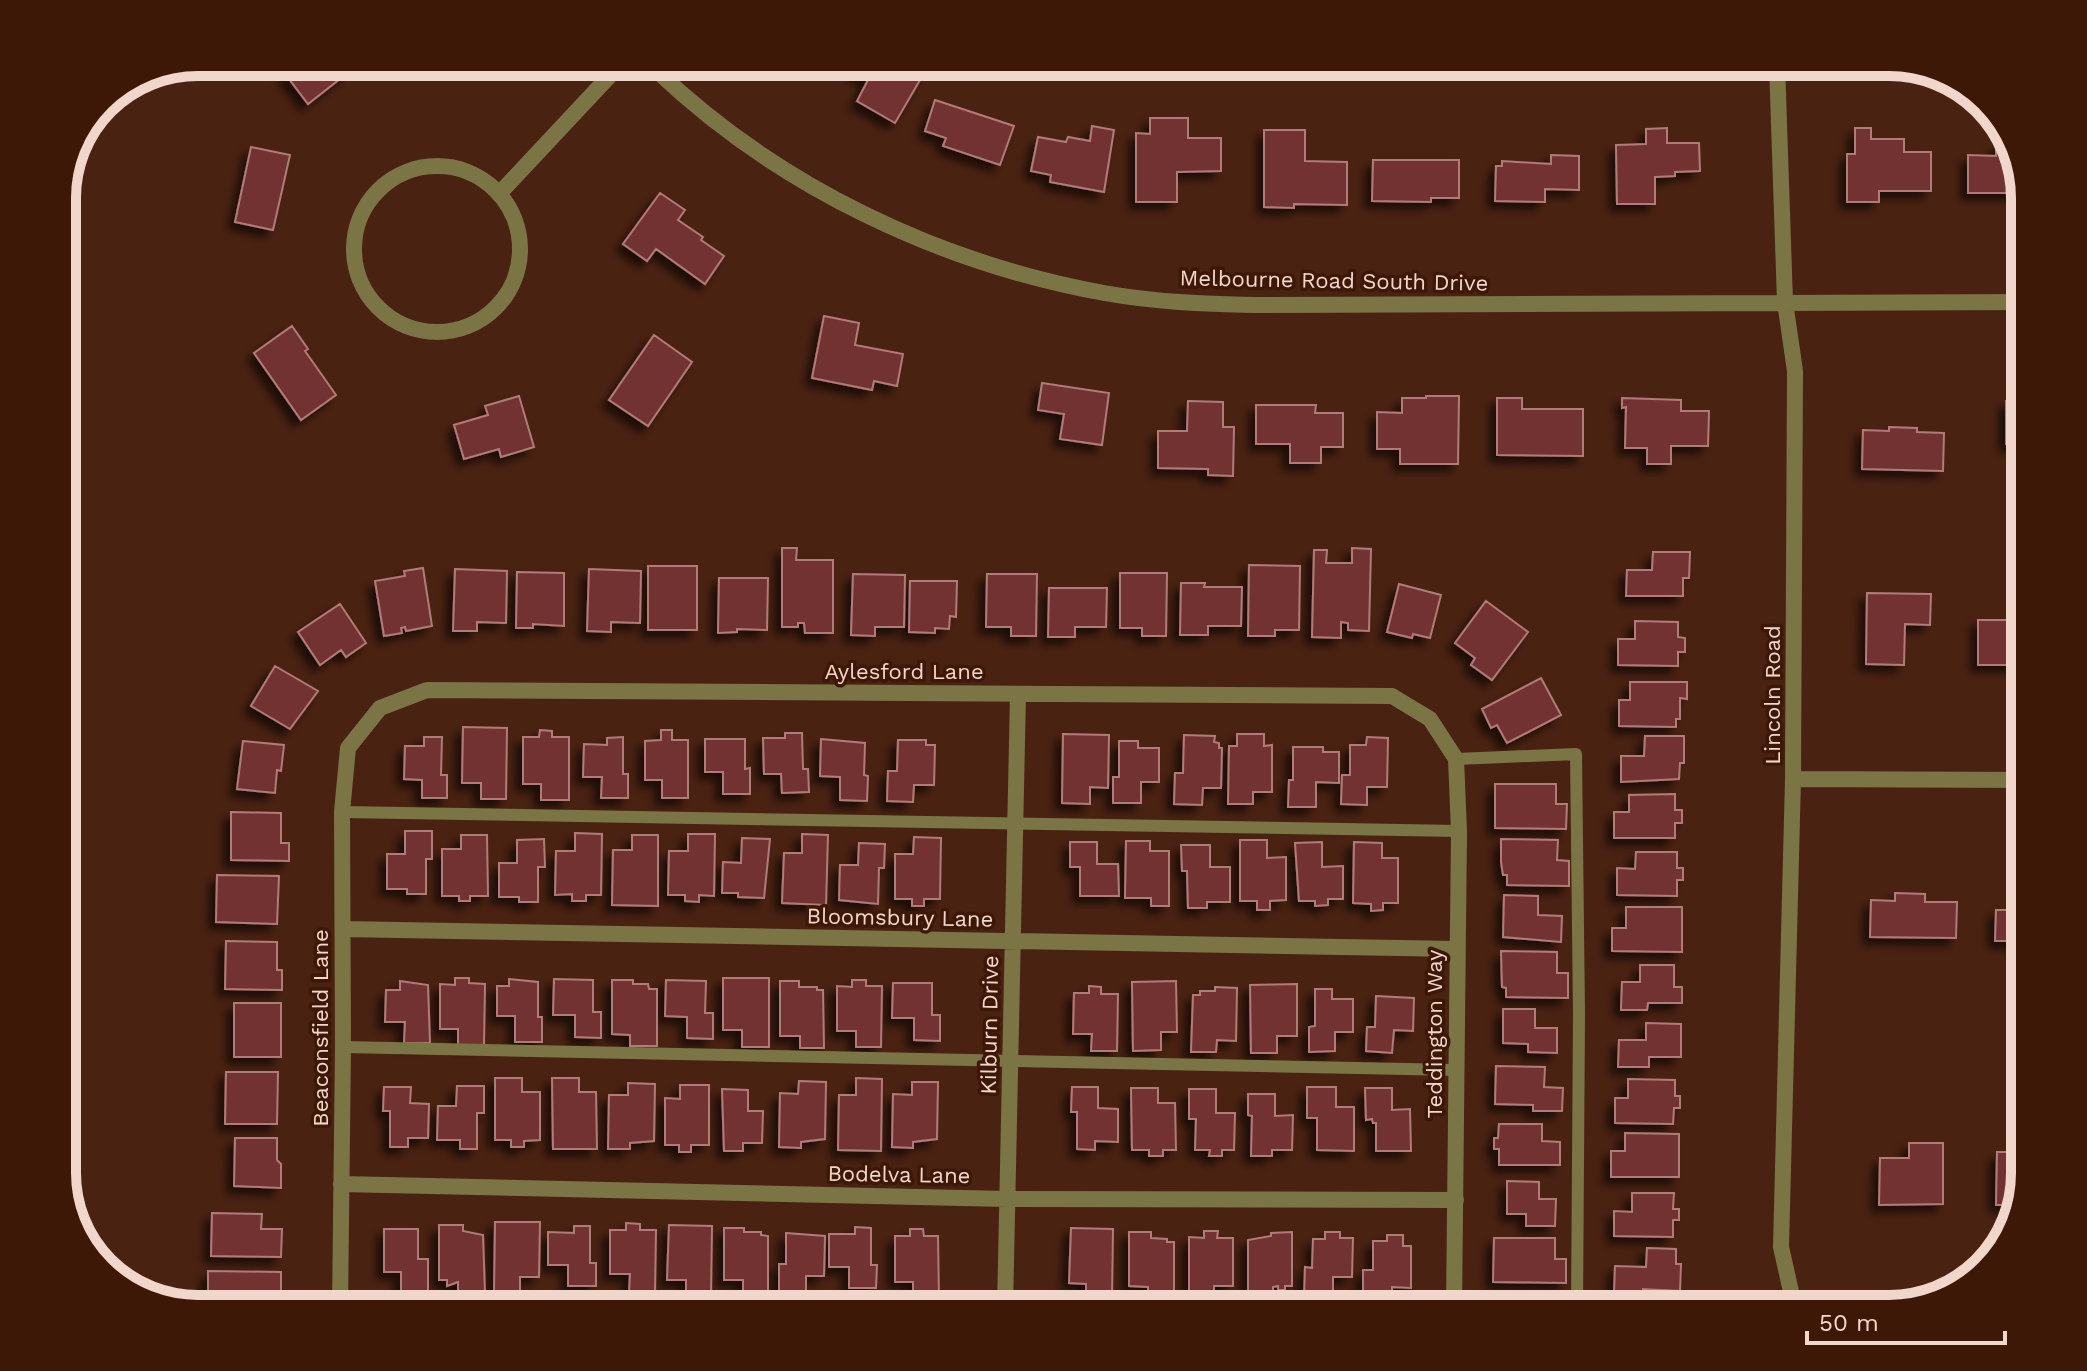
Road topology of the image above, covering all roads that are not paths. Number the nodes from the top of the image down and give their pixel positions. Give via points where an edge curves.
1 (609, 76) edge
2 (663, 76) edge
3 (1777, 76) edge
4 (499, 194) junction
5 (1785, 302) junction
6 (2011, 302) edge
7 (1018, 694) junction
8 (348, 748) joint
9 (1456, 759) junction
10 (1793, 779) junction
11 (2011, 780) edge
12 (342, 812) junction
13 (1015, 825) junction
14 (1459, 831) junction
15 (343, 929) junction
16 (1013, 941) junction
17 (1456, 949) junction
18 (343, 1047) junction
19 (1010, 1060) junction
20 (1456, 1070) junction
21 (341, 1184) junction
22 (1007, 1199) junction
23 (1456, 1200) junction
24 (340, 1295) edge
25 (1005, 1295) edge
26 (1454, 1295) edge
27 (1577, 1295) edge
28 (1792, 1295) edge

1 - 4 street
2 - 5 street, Melbourne Road South Drive via 715,121 862,214 975,260 1104,293 1255,305
3 - 5 street, Lincoln Road
4 - 4 street via 469,172 440,165 416,168 389,181 365,208 355,242 358,271 371,299 394,320 421,330 448,331 487,315 507,293 519,260 516,224
5 - 6 street, Melbourne Road South Drive
5 - 10 street, Lincoln Road via 1795,371
7 - 8 street, Aylesford Lane via 427,690 380,708
7 - 9 street, Aylesford Lane via 1392,696 1430,719
7 - 13 street, Kilburn Drive
8 - 12 street, Beaconsfield Lane
9 - 14 street, Teddington Way
9 - 27 lane via 1576,754
10 - 11 street
10 - 28 street, Lincoln Road via 1781,1247
12 - 13 lane
12 - 15 street, Beaconsfield Lane
13 - 14 lane
13 - 16 street, Kilburn Drive
14 - 17 street, Teddington Way
15 - 16 street, Bloomsbury Lane
15 - 18 street, Beaconsfield Lane
16 - 17 street, Bloomsbury Lane
16 - 19 street, Kilburn Drive
17 - 20 street, Teddington Way
18 - 19 lane
18 - 21 street, Beaconsfield Lane
19 - 20 lane
19 - 22 street, Kilburn Drive
20 - 23 street, Teddington Way
21 - 22 street, Bodelva Lane
21 - 24 street, Beaconsfield Lane
22 - 23 street, Bodelva Lane
22 - 25 street, Kilburn Drive
23 - 26 street, Teddington Way

